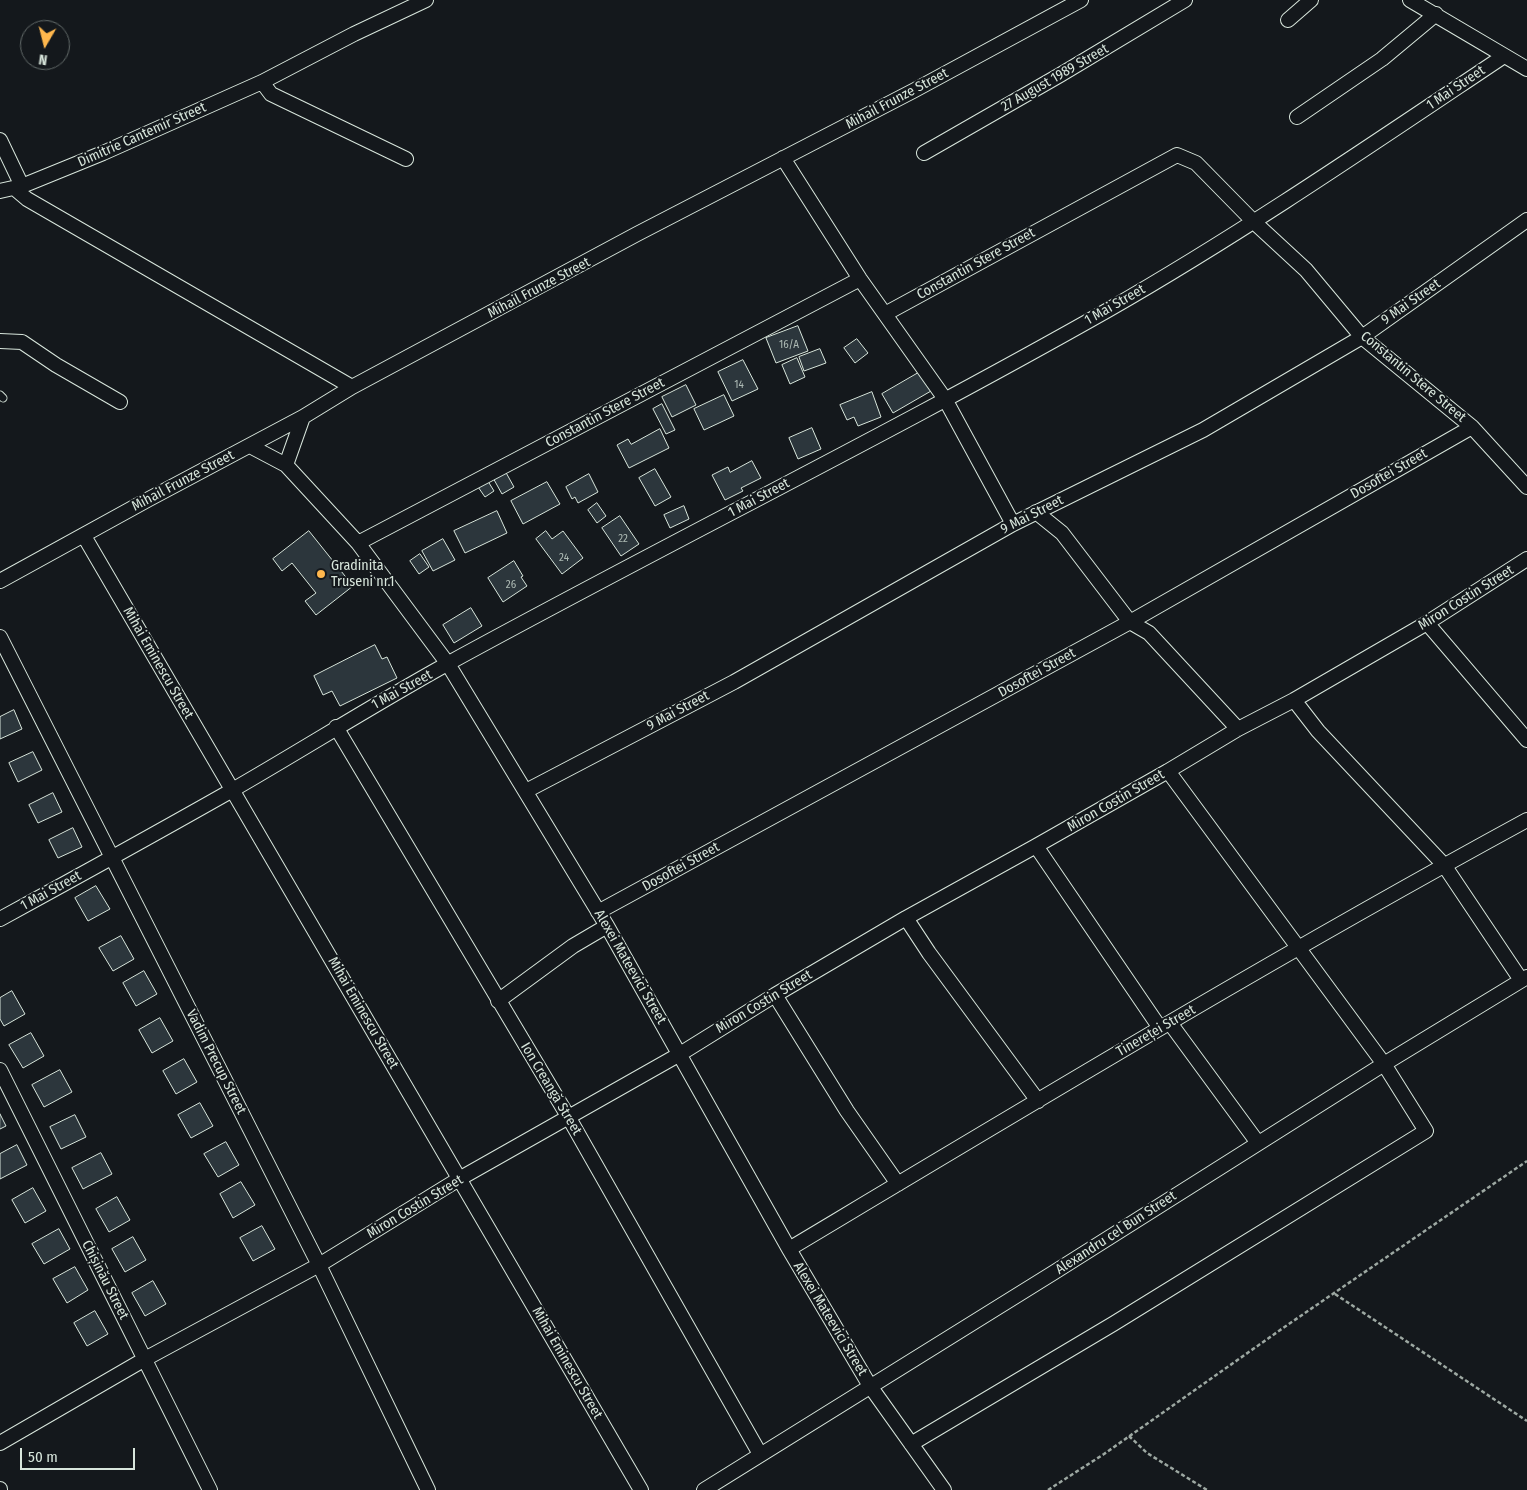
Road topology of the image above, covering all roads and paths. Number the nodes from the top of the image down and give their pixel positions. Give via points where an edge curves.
1 (426, 0) edge
2 (1081, 0) edge
3 (1185, 0) edge
4 (1311, 0) edge
5 (1410, 0) edge
6 (1436, 14) junction
7 (1288, 20) dead end
8 (1504, 56) junction
9 (1527, 70) edge
10 (262, 82) junction
11 (1297, 117) dead end
12 (0, 140) edge
13 (924, 153) dead end
14 (783, 158) junction
15 (406, 159) dead end
16 (18, 187) junction
17 (0, 191) edge
18 (1527, 220) edge
19 (1254, 222) junction
20 (860, 279) junction
21 (885, 314) junction
22 (1362, 336) junction
23 (0, 341) edge
24 (352, 388) junction
25 (945, 399) junction
26 (120, 402) dead end
27 (303, 417) junction
28 (1472, 427) junction
29 (250, 446) junction
30 (286, 465) junction
31 (1527, 487) edge
32 (1036, 512) junction
33 (1013, 524) junction
34 (84, 536) junction
35 (358, 543) junction
36 (1527, 559) edge
37 (0, 581) edge
38 (1130, 622) junction
39 (1427, 623) junction
40 (0, 637) edge
41 (448, 664) junction
42 (1294, 700) junction
43 (336, 727) junction
44 (1238, 729) junction
45 (1527, 740) edge
46 (1168, 771) junction
47 (232, 790) junction
48 (526, 790) junction
49 (1527, 820) edge
50 (1036, 846) junction
51 (113, 858) junction
52 (1444, 865) junction
53 (598, 912) junction
54 (906, 918) junction
55 (0, 919) edge
56 (607, 926) junction
57 (1298, 949) junction
58 (1524, 979) edge
59 (775, 995) junction
60 (498, 1001) junction
61 (1165, 1025) junction
62 (680, 1054) junction
63 (1384, 1064) junction
64 (0, 1070) edge
65 (1038, 1101) junction
66 (569, 1118) junction
67 (1258, 1143) junction
68 (1527, 1162) edge
69 (459, 1179) junction
70 (898, 1184) junction
71 (789, 1249) junction
72 (319, 1265) junction
73 (1334, 1294) junction
74 (145, 1359) junction
75 (870, 1386) junction
76 (1527, 1421) edge
77 (1129, 1436) junction
78 (0, 1443) edge
79 (911, 1444) junction
80 (760, 1454) junction
81 (210, 1490) edge
82 (428, 1490) edge
83 (641, 1490) edge
84 (704, 1490) edge
85 (944, 1490) edge
86 (1048, 1490) edge
87 (1207, 1490) edge

1 - 10 street, Dimitrie Cantemir Street
2 - 14 street, Mihail Frunze Street
3 - 13 street, 27 August 1989 Street
4 - 7 street
5 - 6 street
6 - 8 street
6 - 11 street via 1382,59
8 - 9 street
8 - 19 street, 1 Mai Street
10 - 15 street via 271,94
10 - 16 street, Dimitrie Cantemir Street via 103,154
12 - 16 street
14 - 20 street
14 - 24 street, Mihail Frunze Street
16 - 17 street, Dimitrie Cantemir Street
16 - 24 street via 27,200
18 - 22 street, 9 Mai Street
19 - 21 street, Constantin Stere Street via 1196,163 1177,154
19 - 22 street, Constantin Stere Street via 1306,270
19 - 25 street, 1 Mai Street via 1109,309
20 - 21 street
20 - 35 street, Constantin Stere Street
21 - 25 street
22 - 28 street, Constantin Stere Street
22 - 32 street, 9 Mai Street via 1203,430
23 - 26 street via 22,342
24 - 27 street, Mihail Frunze Street
25 - 33 street
25 - 41 street, 1 Mai Street
27 - 29 street, Mihail Frunze Street
27 - 30 street
28 - 31 street, Constantin Stere Street
28 - 38 street, Dosoftei Street
29 - 30 street, Alexei Mateevici Street
29 - 34 street, Mihail Frunze Street
30 - 35 street, Alexei Mateevici Street
32 - 33 street, 9 Mai Street
32 - 38 street via 1062,533
33 - 48 street, 9 Mai Street via 734,682
34 - 37 street, Mihail Frunze Street
34 - 47 street, Mihai Eminescu Street
35 - 41 street, Alexei Mateevici Street
36 - 39 street, Miron Costin Street
38 - 44 street via 1149,633
38 - 53 street, Dosoftei Street
39 - 42 street, Miron Costin Street
39 - 45 street
40 - 51 street, Vadim Precup Street
41 - 43 street, 1 Mai Street
41 - 48 street, Alexei Mateevici Street
42 - 44 street, Miron Costin Street
42 - 52 street via 1343,759
43 - 47 street, 1 Mai Street
43 - 60 street, Ion Creangă Street
44 - 46 street, Miron Costin Street
46 - 50 street, Miron Costin Street
46 - 57 street
47 - 51 street, 1 Mai Street
47 - 69 street, Mihai Eminescu Street
48 - 53 street, Alexei Mateevici Street
49 - 52 street, Tinereței Street
50 - 54 street, Miron Costin Street
50 - 61 street
51 - 55 street, 1 Mai Street
51 - 72 street, Vadim Precup Street
52 - 57 street, Tinereței Street
52 - 58 street
53 - 56 street, Alexei Mateevici Street
54 - 59 street, Miron Costin Street
54 - 65 street
56 - 60 street
56 - 62 street, Alexei Mateevici Street
57 - 61 street, Tinereței Street
57 - 63 street
58 - 63 street, Alexandru cel Bun Street
59 - 62 street, Miron Costin Street
59 - 70 street via 847,1111
60 - 66 street, Ion Creangă Street
61 - 65 street, Tinereței Street
61 - 67 street
62 - 66 street, Miron Costin Street
62 - 71 street, Alexei Mateevici Street
63 - 67 street, Alexandru cel Bun Street
63 - 79 street via 1426,1131
64 - 74 street, Chișinău Street
65 - 70 street, Tinereței Street
66 - 69 street, Miron Costin Street
66 - 80 street, Ion Creangă Street
67 - 75 street, Alexandru cel Bun Street
68 - 73 path
69 - 72 street, Miron Costin Street
69 - 83 street, Mihai Eminescu Street
70 - 71 street, Tinereței Street
71 - 75 street, Alexei Mateevici Street
72 - 74 street, Miron Costin Street
72 - 82 street, Vadim Precup Street
73 - 76 path
73 - 77 path
74 - 78 street, Miron Costin Street
74 - 81 street, Chișinău Street
75 - 79 street, Alexei Mateevici Street
75 - 80 street, Alexandru cel Bun Street
77 - 86 path
77 - 87 path via 1147,1453
79 - 85 street, Alexei Mateevici Street
80 - 84 street, Alexandru cel Bun Street

